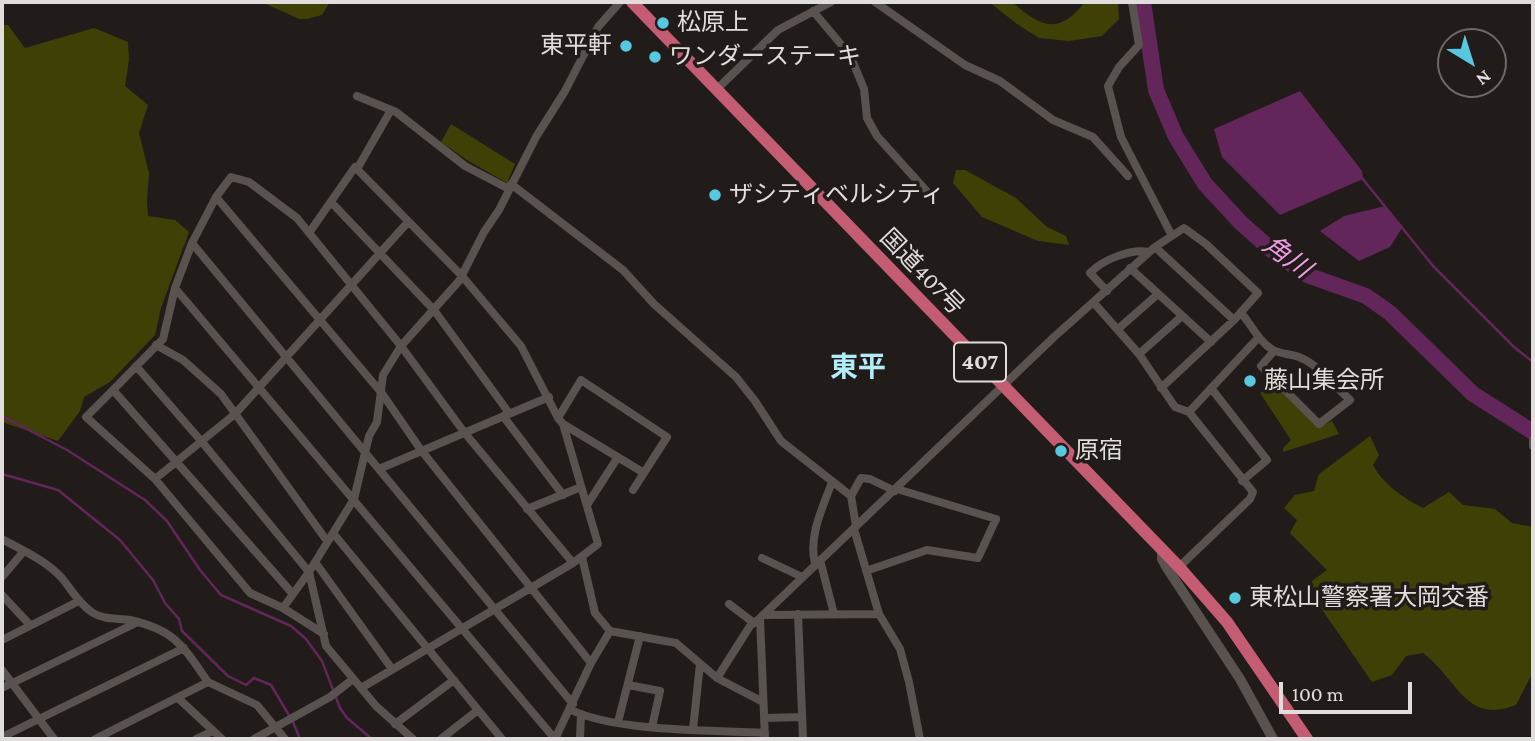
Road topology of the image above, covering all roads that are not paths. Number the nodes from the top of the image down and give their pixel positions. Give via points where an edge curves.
1 (620, 2) edge
2 (632, 2) edge
3 (831, 2) edge
4 (875, 2) edge
5 (1132, 2) edge
6 (813, 12) junction
7 (717, 89) junction
8 (357, 96) dead end
9 (391, 110) junction
10 (357, 169) junction
11 (1128, 176) dead end
12 (510, 187) junction
13 (930, 195) dead end
14 (216, 197) junction
15 (331, 202) junction
16 (408, 222) junction
17 (309, 233) junction
18 (1171, 234) junction
19 (192, 243) junction
20 (1152, 250) junction
21 (380, 253) junction
22 (1130, 268) junction
23 (462, 276) junction
24 (351, 286) junction
25 (175, 288) junction
26 (1107, 291) junction
27 (1158, 294) junction
28 (1094, 303) junction
29 (434, 310) junction
30 (1182, 316) junction
31 (1237, 316) junction
32 (321, 320) junction
33 (1118, 329) junction
34 (1258, 338) junction
35 (1211, 342) junction
36 (156, 345) junction
37 (401, 346) junction
38 (1274, 351) junction
39 (1139, 355) junction
40 (287, 357) junction
41 (136, 366) junction
42 (260, 387) junction
43 (1005, 387) junction
44 (1161, 388) junction
45 (1211, 388) junction
46 (113, 390) junction
47 (380, 391) junction
48 (549, 397) junction
49 (1189, 412) junction
50 (235, 414) junction
51 (506, 414) junction
52 (561, 421) junction
53 (464, 432) junction
54 (1533, 440) edge
55 (202, 442) junction
56 (1533, 446) edge
57 (421, 450) junction
58 (365, 451) junction
59 (618, 457) junction
60 (177, 462) junction
61 (379, 469) junction
62 (644, 474) junction
63 (155, 480) junction
64 (1242, 481) junction
65 (832, 482) junction
66 (581, 486) junction
67 (633, 490) dead end
68 (896, 490) junction
69 (563, 495) junction
70 (851, 496) junction
71 (354, 499) junction
72 (587, 505) junction
73 (527, 509) junction
74 (855, 528) junction
75 (333, 533) junction
76 (2, 539) edge
77 (327, 541) junction
78 (1163, 550) junction
79 (24, 551) junction
80 (582, 557) junction
81 (762, 558) dead end
82 (315, 562) junction
83 (818, 562) junction
84 (573, 564) junction
85 (1179, 567) junction
86 (866, 571) junction
87 (309, 572) junction
88 (2, 577) edge
89 (802, 577) junction
90 (530, 588) junction
91 (292, 593) junction
92 (2, 594) edge
93 (79, 601) junction
94 (729, 604) dead end
95 (283, 608) junction
96 (494, 609) junction
97 (799, 614) junction
98 (834, 614) junction
99 (879, 614) junction
100 (759, 619) junction
101 (138, 622) junction
102 (30, 625) junction
103 (460, 629) junction
104 (610, 631) junction
105 (324, 634) junction
106 (640, 636) junction
107 (2, 640) edge
108 (184, 648) junction
109 (427, 648) junction
110 (591, 663) junction
111 (700, 664) junction
112 (393, 669) junction
113 (2, 670) edge
114 (717, 678) junction
115 (353, 679) junction
116 (454, 680) junction
117 (208, 682) junction
118 (12, 683) junction
119 (628, 685) junction
120 (2, 688) edge
121 (361, 688) junction
122 (178, 698) junction
123 (763, 702) junction
124 (572, 707) junction
125 (478, 710) junction
126 (581, 714) junction
127 (802, 716) junction
128 (38, 718) junction
129 (764, 718) junction
130 (618, 722) junction
131 (395, 724) junction
132 (276, 726) junction
133 (652, 727) junction
134 (693, 729) junction
135 (213, 731) junction
136 (765, 736) edge
137 (2, 737) edge
138 (54, 739) edge
139 (95, 739) edge
140 (196, 739) edge
141 (222, 739) edge
142 (254, 739) edge
143 (285, 739) edge
144 (413, 739) edge
145 (441, 739) edge
146 (502, 739) edge
147 (555, 739) edge
148 (580, 739) edge
149 (803, 739) edge
150 (920, 739) edge
151 (1273, 739) edge
152 (1307, 739) edge

1 - 12 street via 598,27
2 - 7 highway, 国道407号 / 407
3 - 6 street
4 - 11 street via 965,65 1000,81 1054,120 1093,137
5 - 18 street via 1139,45 1108,86 1121,137
6 - 7 street via 778,30
6 - 13 street via 850,55 864,89 867,118 877,136
7 - 43 highway, 国道407号 / 407
8 - 9 street
9 - 10 street
9 - 12 street via 465,166
10 - 15 street
10 - 16 street
12 - 23 street
12 - 65 street via 623,270 736,377 781,441
14 - 17 street via 231,177 249,182 283,206
14 - 19 street
14 - 32 street
15 - 17 street
15 - 21 street
16 - 21 street
16 - 23 street
17 - 24 street
18 - 20 street
18 - 31 street via 1190,230 1258,293
19 - 25 street
19 - 40 street
20 - 22 street
20 - 26 street via 1134,251 1095,267 1090,273
20 - 31 street
21 - 24 street
21 - 29 street
22 - 26 street
22 - 27 street
23 - 29 street
23 - 48 street via 521,346
24 - 32 street
24 - 37 street
25 - 36 street via 163,339
25 - 42 street
26 - 28 street
27 - 30 street
27 - 33 street
28 - 33 street
28 - 43 street
29 - 37 street
29 - 51 street
30 - 35 street
30 - 39 street
31 - 34 street via 1254,327
31 - 35 street
32 - 40 street
32 - 47 street
33 - 39 street
34 - 38 street
34 - 45 street
35 - 44 street
36 - 41 street
36 - 50 street via 183,360 221,394
37 - 47 street via 383,375
37 - 53 street
38 - 38 street via 1302,358 1350,400 1320,424 1261,366
39 - 44 street
40 - 42 street
40 - 58 street
41 - 46 street
41 - 55 street
42 - 50 street
42 - 71 street
43 - 68 street
43 - 78 highway, 国道407号 / 407
44 - 49 street via 1175,407
45 - 49 street
45 - 64 street via 1268,460
46 - 60 street
46 - 63 street via 86,417
47 - 57 street
47 - 58 street via 377,422
48 - 51 street
48 - 52 street
49 - 64 street
50 - 55 street
50 - 77 street
51 - 53 street
51 - 69 street
52 - 59 street
52 - 62 street via 581,380 667,437
52 - 66 street
53 - 57 street
53 - 73 street
54 - 56 street
55 - 60 street
55 - 87 street
57 - 61 street
57 - 90 street
58 - 61 street
58 - 71 street
59 - 62 street
59 - 72 street
60 - 63 street
60 - 91 street
61 - 96 street
62 - 67 street
63 - 95 street via 250,593
64 - 85 street via 1253,492 1250,499
65 - 70 street
65 - 83 street via 814,535 813,556
66 - 69 street
66 - 72 street
68 - 70 street via 860,478
68 - 74 street
68 - 86 street via 996,519 978,558 927,550
69 - 73 street
70 - 74 street
71 - 75 street
71 - 103 street
72 - 80 street via 598,544
73 - 84 street
74 - 83 street
74 - 86 street
75 - 77 street
75 - 109 street
76 - 79 street
77 - 82 street
78 - 85 highway, 国道407号 / 407
78 - 151 street via 1167,568 1240,679
79 - 88 street
79 - 93 street via 46,564
80 - 84 street
80 - 104 street via 595,613
81 - 89 street
82 - 87 street
82 - 112 street
83 - 89 street
83 - 98 street
84 - 90 street
85 - 152 highway, 国道407号 / 407 via 1227,622
86 - 99 street
87 - 91 street
87 - 105 street
89 - 100 street
90 - 96 street
90 - 110 street
91 - 95 street
92 - 102 street
93 - 101 street via 99,616
93 - 102 street
94 - 100 street
95 - 105 street
96 - 103 street
96 - 124 street
97 - 98 street
97 - 100 street
97 - 127 street
98 - 99 street
99 - 150 street via 900,649
100 - 114 street
100 - 123 street
101 - 108 street via 171,635
101 - 118 street
102 - 107 street
103 - 109 street
103 - 147 street
104 - 106 street
104 - 110 street
105 - 115 street via 326,646
106 - 111 street via 676,643
106 - 119 street
108 - 117 street
108 - 128 street
109 - 112 street
109 - 116 street
110 - 124 street
111 - 114 street
111 - 134 street
112 - 121 street
113 - 118 street
114 - 123 street
115 - 121 street
115 - 132 street
116 - 125 street
116 - 131 street
117 - 122 street
117 - 132 street via 257,705
118 - 120 street
118 - 128 street
119 - 130 street
119 - 133 street via 660,691
121 - 131 street
122 - 135 street
122 - 139 street
123 - 129 street
124 - 126 street
124 - 147 street
125 - 145 street
125 - 146 street
126 - 130 street
126 - 148 street
127 - 129 street
127 - 149 street
128 - 137 street
128 - 138 street
129 - 136 street
130 - 133 street
131 - 144 street
132 - 142 street
132 - 143 street
133 - 134 street
134 - 136 street
135 - 140 street
135 - 141 street

